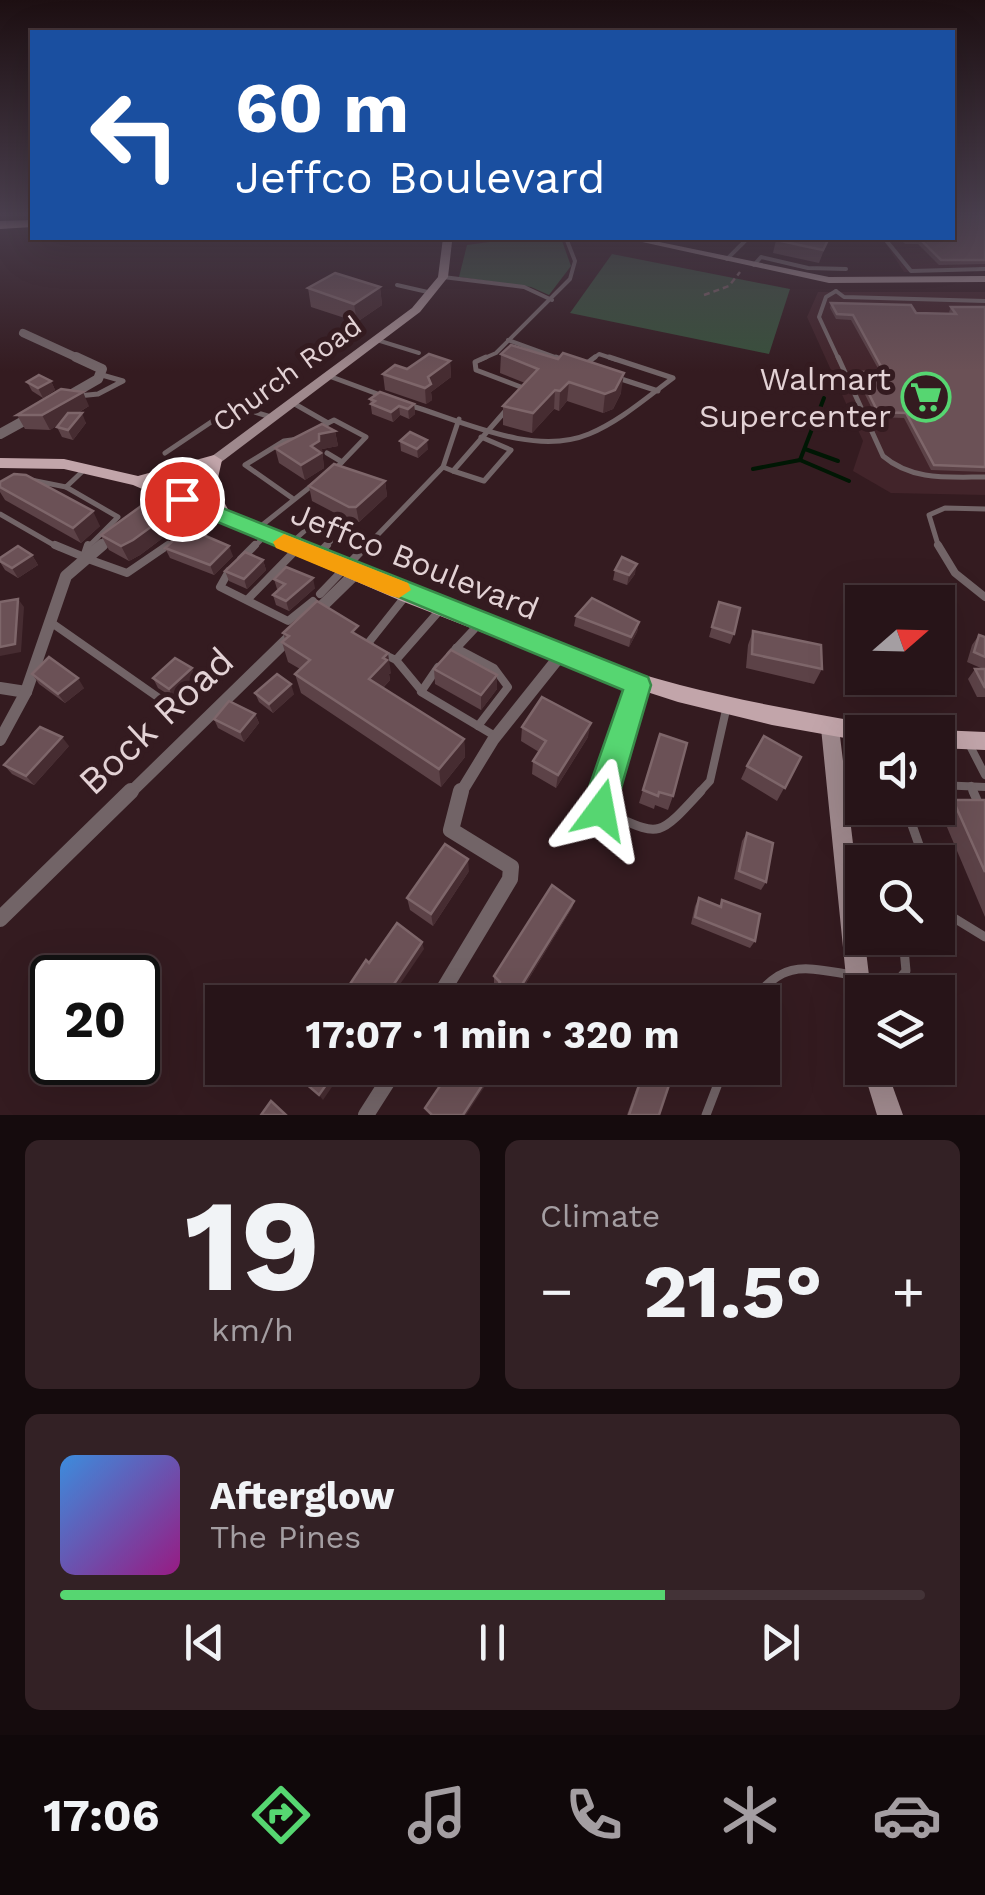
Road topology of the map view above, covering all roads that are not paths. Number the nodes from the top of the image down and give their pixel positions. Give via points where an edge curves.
1 (445, 267) edge
2 (573, 267) edge
3 (782, 267) edge
4 (908, 267) edge
5 (846, 269) dead end
6 (985, 269) edge
7 (911, 271) junction
8 (810, 273) junction
9 (444, 277) junction
10 (985, 279) edge
11 (921, 281) junction
12 (397, 286) dead end
13 (836, 286) junction
14 (433, 293) junction
15 (552, 300) junction
16 (985, 301) edge
17 (23, 333) dead end
18 (376, 340) junction
19 (508, 340) junction
20 (418, 353) dead end
21 (496, 353) junction
22 (510, 358) edge
23 (559, 358) junction
24 (552, 366) edge
25 (584, 366) junction
26 (599, 372) edge
27 (328, 375) junction
28 (102, 376) junction
29 (614, 377) edge
30 (524, 392) edge
31 (660, 392) junction
32 (67, 397) junction
33 (388, 398) edge
34 (292, 402) junction
35 (404, 403) edge
36 (512, 404) edge
37 (53, 405) edge
38 (38, 413) edge
39 (271, 417) junction
40 (459, 419) junction
41 (328, 423) junction
42 (489, 426) junction
43 (316, 430) edge
44 (0, 434) edge
45 (480, 437) junction
46 (313, 444) edge
47 (165, 452) dead end
48 (326, 453) dead end
49 (214, 460) junction
50 (0, 462) edge
51 (42, 462) junction
52 (342, 462) junction
53 (443, 467) junction
54 (86, 468) junction
55 (453, 471) junction
56 (985, 477) edge
57 (138, 481) junction
58 (66, 486) junction
59 (170, 494) junction
60 (292, 498) junction
61 (985, 509) edge
62 (206, 510) junction
63 (0, 514) edge
64 (224, 518) junction
65 (261, 532) junction
66 (302, 549) junction
67 (84, 557) junction
68 (352, 570) junction
69 (408, 593) junction
70 (985, 596) edge
71 (246, 600) junction
72 (442, 607) junction
73 (48, 620) junction
74 (480, 623) junction
75 (456, 648) junction
76 (560, 656) junction
77 (396, 660) junction
78 (638, 685) junction
79 (0, 688) edge
80 (420, 688) junction
81 (26, 692) junction
82 (169, 705) dead end
83 (727, 708) junction
84 (478, 726) junction
85 (830, 728) junction
86 (845, 730) edge
87 (497, 738) junction
88 (0, 740) edge
89 (955, 740) edge
90 (980, 742) edge
91 (985, 776) edge
92 (955, 786) edge
93 (971, 786) junction
94 (985, 787) edge
95 (985, 819) edge
96 (955, 917) edge
97 (0, 918) edge
98 (985, 937) edge
99 (855, 975) edge
100 (845, 977) edge
101 (446, 985) edge
102 (763, 985) edge
103 (385, 1085) edge
104 (717, 1085) edge
105 (880, 1085) edge
106 (366, 1115) edge
107 (706, 1115) edge
108 (890, 1115) edge

1 - 9 street, Church Road
2 - 15 lane
3 - 8 street
4 - 7 lane
5 - 8 lane
6 - 7 lane
7 - 11 lane
8 - 13 street
9 - 14 street, Church Road
9 - 15 lane via 524,287
10 - 11 street
11 - 13 street
12 - 14 lane
13 - 16 lane via 844,297
13 - 56 lane via 818,317 883,456 922,475
14 - 18 street, Church Road
15 - 19 lane
17 - 28 street via 99,366
18 - 20 lane
18 - 27 street, Church Road
19 - 21 lane
19 - 23 lane
21 - 22 lane
21 - 30 lane via 475,362 476,370
23 - 24 lane
23 - 25 lane
25 - 26 lane
25 - 31 lane via 599,354 673,378
27 - 33 lane
27 - 34 street, Church Road
28 - 32 street
28 - 32 lane via 123,381 98,394
29 - 31 lane
31 - 42 lane via 570,440 533,441
32 - 37 street
34 - 39 street, Church Road
34 - 41 lane
35 - 40 lane
36 - 42 lane
38 - 44 street
39 - 47 lane via 235,406
39 - 49 street, Church Road
40 - 42 lane
40 - 53 lane
41 - 43 lane
41 - 52 lane via 366,437
42 - 45 lane
45 - 55 lane
45 - 55 lane via 511,450 484,481
46 - 60 lane via 284,441 245,465
48 - 52 lane
49 - 57 main road
49 - 59 street, Church Road
49 - 64 main road via 208,487
50 - 51 main road, Jeffco Boulevard
51 - 54 main road, Jeffco Boulevard
51 - 58 lane via 25,480
52 - 60 lane
53 - 55 lane
53 - 68 lane
54 - 57 main road, Jeffco Boulevard
54 - 58 lane
57 - 59 main road, Jeffco Boulevard
58 - 67 lane via 118,517 88,544
59 - 62 main road, Jeffco Boulevard
59 - 67 street
60 - 65 lane
61 - 70 lane via 945,508 929,515 952,572
62 - 64 main road, Jeffco Boulevard
62 - 67 lane via 136,570 114,571
63 - 67 lane
64 - 65 main road, Jeffco Boulevard
65 - 66 main road, Jeffco Boulevard
65 - 71 lane via 219,582
66 - 66 lane via 318,518 341,531
66 - 68 main road, Jeffco Boulevard
66 - 71 lane
67 - 73 street via 66,576
68 - 69 main road, Jeffco Boulevard
68 - 71 lane via 288,621
68 - 97 street, Bock Road
69 - 72 main road, Jeffco Boulevard
69 - 77 lane via 369,642
72 - 74 main road, Jeffco Boulevard
72 - 77 lane
73 - 81 street
73 - 82 lane
74 - 75 lane
74 - 76 main road, Jeffco Boulevard
75 - 80 lane
75 - 84 lane via 506,679 508,687
76 - 78 main road, Jeffco Boulevard
76 - 87 street
77 - 80 lane
78 - 83 main road, Jeffco Boulevard
78 - 83 lane via 601,810 653,832 667,828 710,782
79 - 81 street
80 - 84 lane
81 - 88 street
83 - 85 main road, Jeffco Boulevard
84 - 87 lane
85 - 86 main road, Jeffco Boulevard
85 - 99 street
87 - 101 street via 458,794 451,830 511,866 510,878
89 - 90 main road
90 - 91 lane
92 - 93 lane
93 - 94 lane
93 - 95 lane
96 - 98 lane
100 - 102 lane via 782,968
103 - 106 street
104 - 107 lane
105 - 108 street

